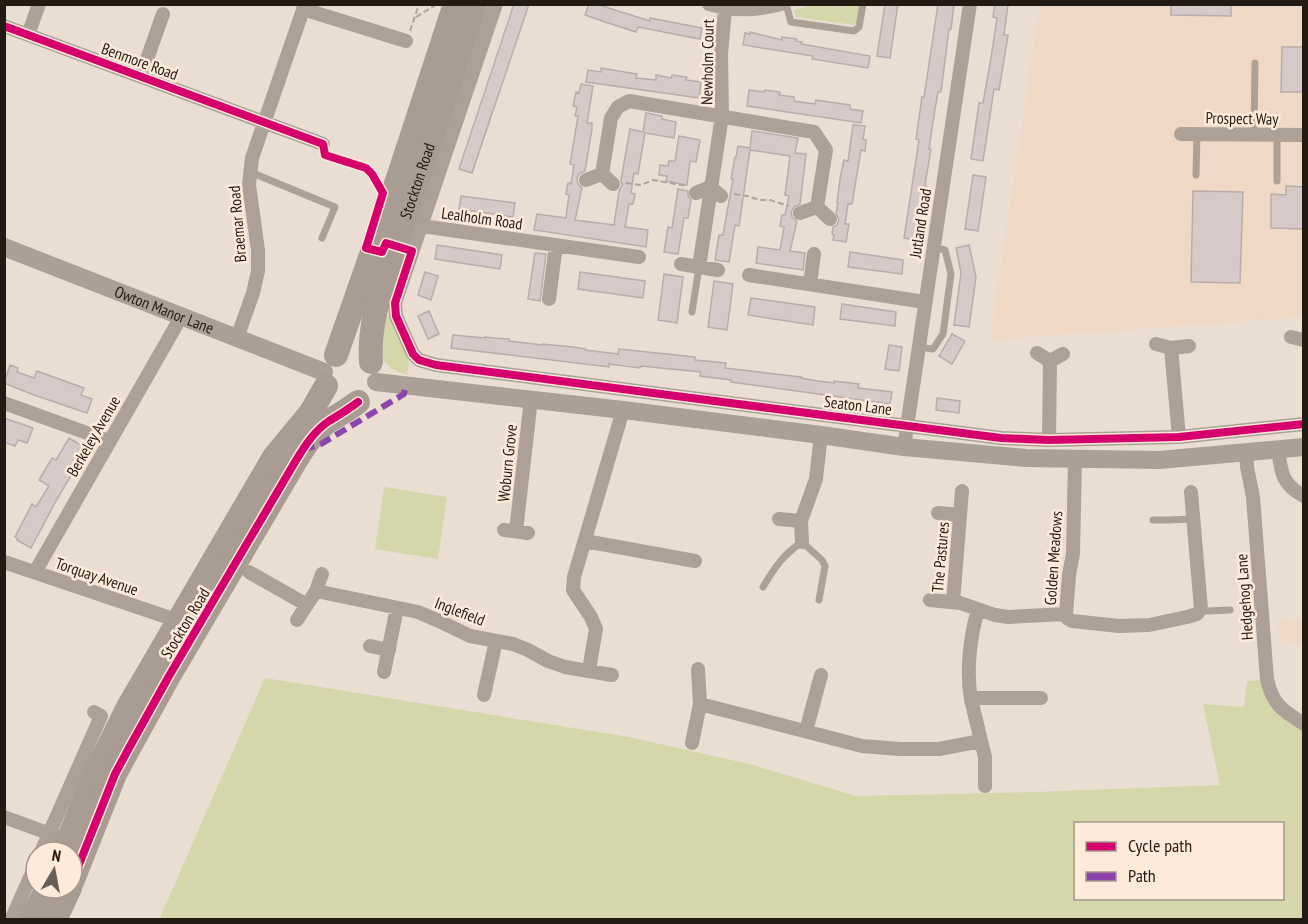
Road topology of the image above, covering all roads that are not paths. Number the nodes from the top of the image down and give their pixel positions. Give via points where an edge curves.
1 (39, 4) edge
2 (455, 4) edge
3 (476, 4) edge
4 (496, 4) edge
5 (708, 4) edge
6 (781, 4) edge
7 (786, 4) edge
8 (863, 4) edge
9 (970, 4) edge
10 (304, 7) edge
11 (725, 9) junction
12 (163, 14) dead end
13 (4, 26) edge
14 (28, 35) junction
15 (406, 41) road end
16 (1255, 63) dead end
17 (141, 76) junction
18 (722, 116) junction
19 (265, 123) junction
20 (1181, 134) dead end
21 (1197, 134) junction
22 (1254, 135) junction
23 (1277, 135) junction
24 (1304, 135) edge
25 (322, 144) dead end
26 (250, 172) junction
27 (602, 174) junction
28 (1196, 175) dead end
29 (586, 180) dead end
30 (1277, 181) dead end
31 (617, 183) road end
32 (710, 187) junction
33 (694, 190) road end
34 (725, 194) road end
35 (817, 207) junction
36 (797, 210) road end
37 (830, 219) dead end
38 (413, 223) junction
39 (322, 238) dead end
40 (556, 245) junction
41 (933, 247) junction
42 (4, 248) edge
43 (814, 254) dead end
44 (639, 257) dead end
45 (681, 264) dead end
46 (699, 267) junction
47 (718, 270) dead end
48 (749, 275) dead end
49 (810, 284) junction
50 (549, 299) dead end
51 (925, 302) junction
52 (692, 312) dead end
53 (181, 317) junction
54 (237, 338) junction
55 (1156, 344) dead end
56 (1189, 346) dead end
57 (918, 347) junction
58 (1171, 348) junction
59 (1037, 352) dead end
60 (413, 354) joint
61 (467, 368) junction
62 (329, 371) junction
63 (374, 372) junction
64 (466, 392) junction
65 (531, 399) junction
66 (358, 402) junction
67 (4, 403) edge
68 (623, 410) junction
69 (907, 424) junction
70 (1304, 424) edge
71 (821, 435) junction
72 (1179, 437) junction
73 (1049, 440) junction
74 (109, 441) junction
75 (904, 447) junction
76 (1304, 447) edge
77 (1278, 449) junction
78 (1246, 452) junction
79 (1075, 459) junction
80 (962, 491) dead end
81 (1191, 492) dead end
82 (1304, 496) edge
83 (938, 513) dead end
84 (960, 515) junction
85 (779, 519) dead end
86 (1153, 519) dead end
87 (1193, 519) junction
88 (801, 521) junction
89 (516, 531) dead end
90 (585, 541) junction
91 (802, 542) junction
92 (659, 555) junction
93 (695, 561) dead end
94 (4, 562) edge
95 (657, 569) dead end
96 (34, 572) junction
97 (249, 572) dead end
98 (322, 574) dead end
99 (763, 587) dead end
100 (316, 591) junction
101 (819, 600) dead end
102 (930, 600) dead end
103 (953, 602) junction
104 (307, 605) junction
105 (397, 608) junction
106 (1201, 609) junction
107 (978, 610) junction
108 (1230, 610) dead end
109 (1066, 614) junction
110 (297, 620) dead end
111 (179, 621) junction
112 (496, 641) junction
113 (370, 646) dead end
114 (389, 650) junction
115 (698, 669) dead end
116 (589, 670) junction
117 (384, 672) dead end
118 (612, 675) dead end
119 (821, 675) dead end
120 (484, 695) dead end
121 (971, 698) junction
122 (1041, 698) dead end
123 (700, 704) junction
124 (94, 712) dead end
125 (1304, 724) edge
126 (806, 732) junction
127 (981, 741) junction
128 (692, 743) dead end
129 (985, 786) dead end
130 (4, 817) edge
131 (56, 840) edge
132 (61, 840) edge
133 (61, 840) edge
134 (84, 852) edge
135 (24, 891) edge
136 (41, 900) edge
137 (64, 900) edge
138 (11, 920) edge
139 (32, 920) edge
140 (55, 920) edge

1 - 14 street
2 - 62 highway, Stockton Road
3 - 38 highway, Stockton Road
4 - 38 street, Stockton Road
5 - 11 street
6 - 11 street via 762,9
7 - 8 lane via 791,22 854,32 859,27
9 - 41 street, Jutland Road
10 - 15 street
10 - 19 street, Braemar Road
11 - 18 street, Newholm Court
12 - 17 street
13 - 14 street, Benmore Road
14 - 17 street, Benmore Road
16 - 22 lane
17 - 19 street, Benmore Road
18 - 27 street, Newholm Court via 629,101 618,107 611,118
18 - 32 street, Newholm Court
18 - 35 street, Newholm Court via 814,132 826,150
19 - 25 street, Benmore Road
19 - 26 street, Braemar Road
20 - 21 street, Prospect Way
21 - 22 street, Prospect Way
21 - 28 lane
22 - 23 street, Prospect Way
23 - 24 street, Prospect Way
23 - 30 lane
26 - 39 lane via 335,207
26 - 54 street, Braemar Road via 258,271
27 - 29 street
27 - 31 street
32 - 33 street
32 - 34 street
32 - 46 street, Newholm Court
35 - 36 street
35 - 37 street
38 - 40 street, Lealholm Road
38 - 60 street, Stockton Road via 395,303 396,316
38 - 63 highway, Stockton Road via 375,312
40 - 44 street, Lealholm Road
40 - 50 street
41 - 51 street, Jutland Road
41 - 57 lane via 945,250 951,274 943,334 933,349
42 - 53 main road, Owton Manor Lane
43 - 49 street
45 - 46 street
46 - 47 street
46 - 52 lane
48 - 49 street
49 - 51 street
51 - 57 street, Jutland Road
53 - 54 main road, Owton Manor Lane
53 - 74 street, Berkeley Avenue
54 - 62 main road, Owton Manor Lane
55 - 58 street
56 - 58 street
57 - 69 street, Jutland Road
58 - 72 street
59 - 73 street via 1056,357
60 - 61 street, Seaton Lane via 436,365
61 - 64 lane
61 - 69 street, Seaton Lane
62 - 63 highway via 347,351 364,355
62 - 66 highway via 331,395 343,402
62 - 111 highway, Stockton Road via 320,398 274,457
63 - 64 main road, Seaton Lane
63 - 66 highway via 373,390
64 - 65 main road, Seaton Lane
65 - 68 main road, Seaton Lane
65 - 89 street, Woburn Grove
66 - 134 highway, Stockton Road via 317,432 294,462 129,748
67 - 74 street
68 - 71 main road, Seaton Lane
68 - 90 street
69 - 73 street, Seaton Lane via 1001,438
69 - 75 street, Jutland Road
70 - 72 street, Seaton Lane
71 - 75 main road, Seaton Lane
71 - 88 street via 816,479
72 - 73 street, Seaton Lane
74 - 96 street, Berkeley Avenue
75 - 79 main road, Seaton Lane
76 - 77 main road, Seaton Lane
77 - 78 main road, Seaton Lane
77 - 82 street via 1282,476 1295,492
78 - 79 main road, Seaton Lane via 1159,460
78 - 125 street, Hedgehog Lane via 1254,497 1267,680 1279,707
79 - 109 street, Golden Meadows via 1073,554
80 - 84 street, The Pastures
81 - 87 street
83 - 84 street, The Pastures
84 - 103 street, The Pastures
85 - 88 street
86 - 87 lane
87 - 106 street
88 - 91 street
90 - 92 street
90 - 116 street via 573,590 596,629
91 - 99 lane via 788,552
91 - 101 lane via 825,566
92 - 93 street
92 - 95 street
94 - 96 street, Torquay Avenue
96 - 111 street, Torquay Avenue
97 - 104 street
98 - 100 street
100 - 104 street
100 - 105 street, Inglefield
102 - 103 street, The Pastures
103 - 107 street, The Pastures
104 - 110 street
105 - 112 street, Inglefield via 418,612 470,636
105 - 114 street
106 - 108 lane
106 - 109 street, Golden Meadows via 1187,617 1135,626 1072,621
107 - 109 street, The Pastures via 1008,617
107 - 121 street via 971,638
111 - 132 highway, Stockton Road via 128,707
112 - 116 street, Inglefield via 513,644 557,664
112 - 120 street
113 - 114 street
114 - 117 street
115 - 123 street
116 - 118 street, Inglefield
119 - 126 street
121 - 122 street
121 - 127 street
123 - 126 street
123 - 128 street
124 - 133 street, Stockton Road via 101,716
126 - 127 street via 862,746 900,749 939,749
127 - 129 street
130 - 131 street
135 - 138 street
136 - 139 highway
137 - 140 highway

